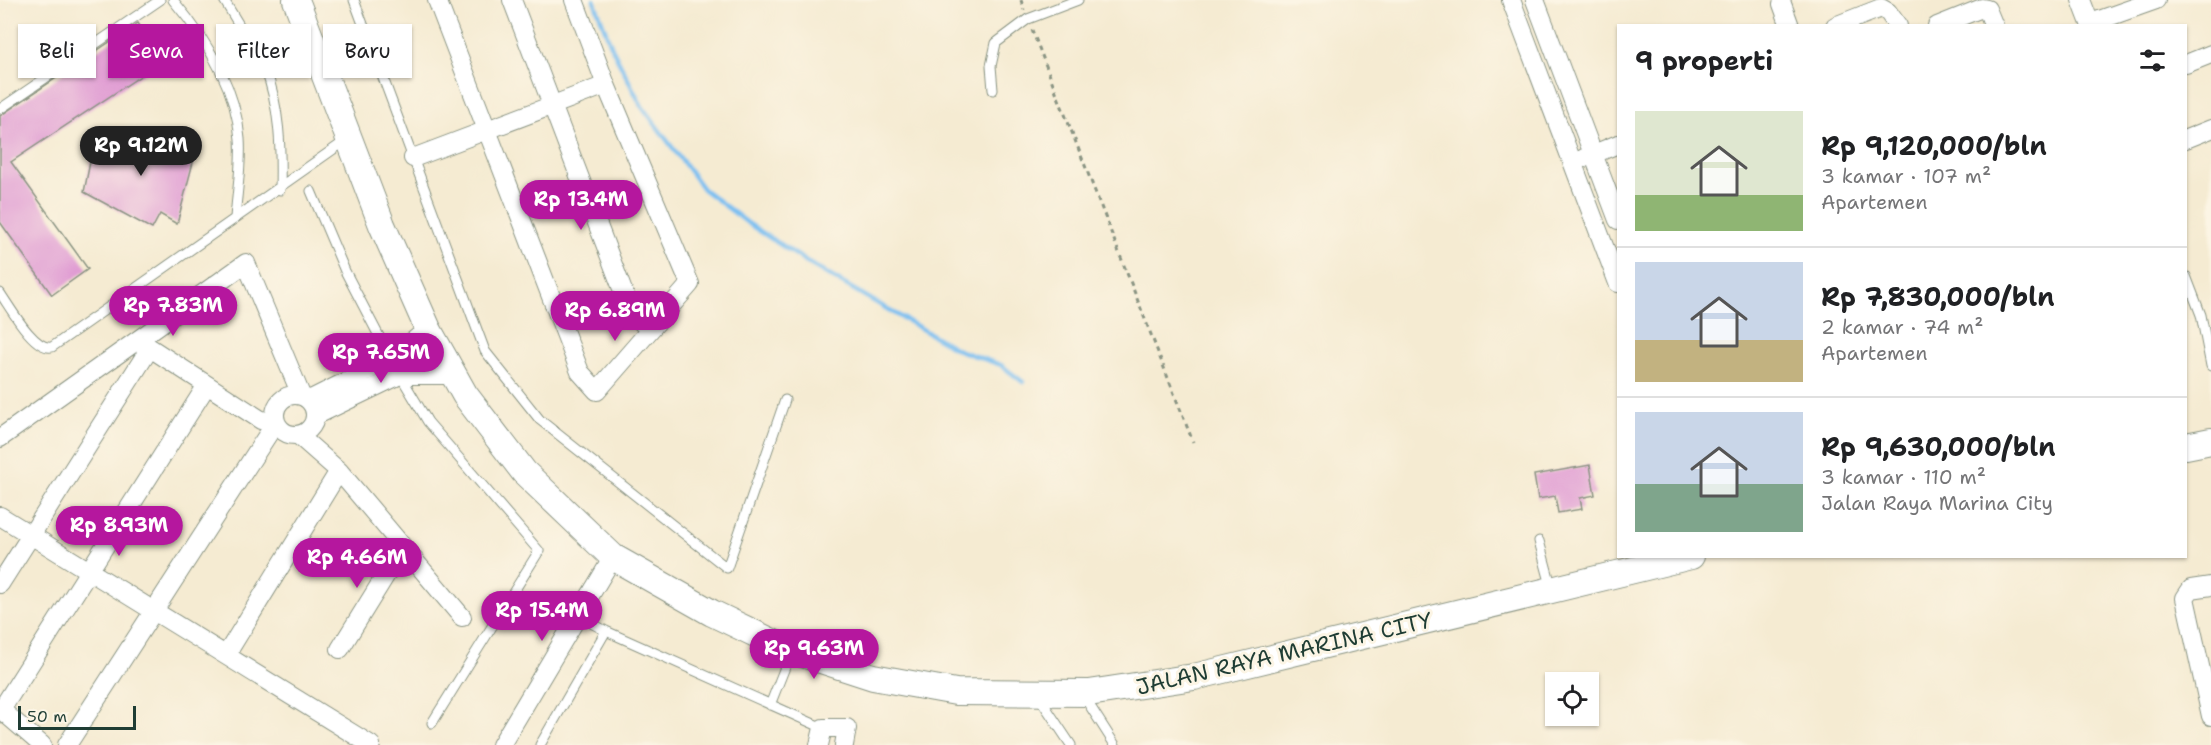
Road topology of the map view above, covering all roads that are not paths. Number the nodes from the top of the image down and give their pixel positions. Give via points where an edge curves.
1 (160, 0) edge
2 (173, 0) edge
3 (224, 0) edge
4 (297, 0) edge
5 (354, 0) edge
6 (437, 0) edge
7 (512, 0) edge
8 (574, 0) edge
9 (1078, 0) edge
10 (1511, 0) edge
11 (1535, 0) edge
12 (2081, 0) edge
13 (2156, 0) edge
14 (1782, 4) dead end
15 (238, 24) edge
16 (1789, 24) edge
17 (1840, 24) edge
18 (1897, 24) edge
19 (1942, 24) edge
20 (1993, 24) edge
21 (2091, 24) edge
22 (2211, 54) edge
23 (216, 62) edge
24 (2187, 64) edge
25 (223, 78) edge
26 (269, 78) edge
27 (606, 86) junction
28 (993, 90) dead end
29 (554, 105) junction
30 (0, 109) edge
31 (2211, 129) edge
32 (487, 130) junction
33 (350, 138) junction
34 (2187, 139) edge
35 (1617, 144) edge
36 (1593, 154) junction
37 (412, 158) junction
38 (1573, 164) junction
39 (280, 190) junction
40 (311, 191) dead end
41 (1617, 217) edge
42 (235, 218) junction
43 (2187, 279) edge
44 (1617, 280) edge
45 (0, 293) edge
46 (428, 329) junction
47 (650, 330) junction
48 (144, 344) junction
49 (2211, 366) edge
50 (395, 367) junction
51 (453, 375) junction
52 (207, 385) junction
53 (784, 400) dead end
54 (308, 404) junction
55 (276, 422) junction
56 (298, 435) junction
57 (0, 438) edge
58 (2211, 441) edge
59 (2187, 446) edge
60 (339, 471) junction
61 (0, 516) edge
62 (31, 535) junction
63 (1539, 541) dead end
64 (404, 548) junction
65 (613, 557) junction
66 (1683, 558) edge
67 (89, 571) junction
68 (0, 584) edge
69 (2211, 586) edge
70 (1553, 591) junction
71 (154, 611) junction
72 (578, 616) junction
73 (462, 617) dead end
74 (606, 631) junction
75 (340, 649) dead end
76 (791, 650) junction
77 (226, 655) junction
78 (1036, 693) junction
79 (1082, 693) junction
80 (770, 705) junction
81 (1, 709) edge
82 (2211, 716) edge
83 (432, 723) dead end
84 (821, 737) edge
85 (42, 745) edge
86 (67, 745) edge
87 (371, 745) edge
88 (501, 745) edge
89 (540, 745) edge
90 (844, 745) edge
91 (1071, 745) edge
92 (1115, 745) edge

1 - 30 lane
2 - 23 lane via 195,26
3 - 15 lane
4 - 33 main road, JALAN RAYA MARINA CITY
5 - 37 lane
6 - 32 street
7 - 29 street
8 - 27 street
9 - 28 lane via 1028,19 996,43 991,66
10 - 38 street
11 - 36 street
12 - 21 street
13 - 21 street
14 - 16 street
17 - 18 street via 1881,9
19 - 20 street via 1982,8 1987,9
22 - 24 street
25 - 42 lane via 233,100 240,139
26 - 39 lane via 282,141
27 - 29 street
27 - 47 street via 690,284
29 - 32 street
29 - 47 street via 631,312
31 - 34 street
32 - 37 street
32 - 47 street via 580,372 597,391
33 - 39 lane
33 - 46 main road, JALAN RAYA MARINA CITY via 382,225
35 - 36 street
36 - 38 street
36 - 41 street
37 - 53 lane via 485,351 540,420 727,568
38 - 44 street
39 - 42 lane
40 - 50 lane via 345,272
42 - 45 lane via 52,347 45,348 36,342
43 - 49 lane via 2201,315
46 - 50 street
46 - 51 main road, JALAN RAYA MARINA CITY
48 - 52 street
48 - 54 street via 246,264
48 - 57 street
48 - 62 street
50 - 51 street
50 - 54 street
50 - 83 lane via 428,422 539,551
51 - 65 main road, JALAN RAYA MARINA CITY via 524,472
52 - 55 street via 261,420
52 - 67 street
54 - 55 street via 284,398 277,404
54 - 56 street via 312,425
55 - 56 street via 289,434
55 - 71 street
56 - 60 street
58 - 59 main road
60 - 64 street
60 - 77 street
61 - 62 street
62 - 67 street
62 - 68 street
63 - 70 lane
64 - 73 street
64 - 75 street
65 - 72 street
65 - 76 main road, JALAN RAYA MARINA CITY via 712,613
66 - 70 main road, JALAN RAYA MARINA CITY
67 - 71 street
67 - 81 street
69 - 82 street via 2191,589 2185,598
70 - 79 main road, JALAN RAYA MARINA CITY via 1194,677
71 - 77 street
71 - 86 street
72 - 74 lane
72 - 88 street
74 - 80 lane
74 - 89 lane
76 - 78 main road, JALAN RAYA MARINA CITY via 873,677 946,690
76 - 80 lane
77 - 87 street
78 - 79 main road, JALAN RAYA MARINA CITY
78 - 91 lane
79 - 92 lane
80 - 84 lane
81 - 85 street
84 - 90 street via 847,728

